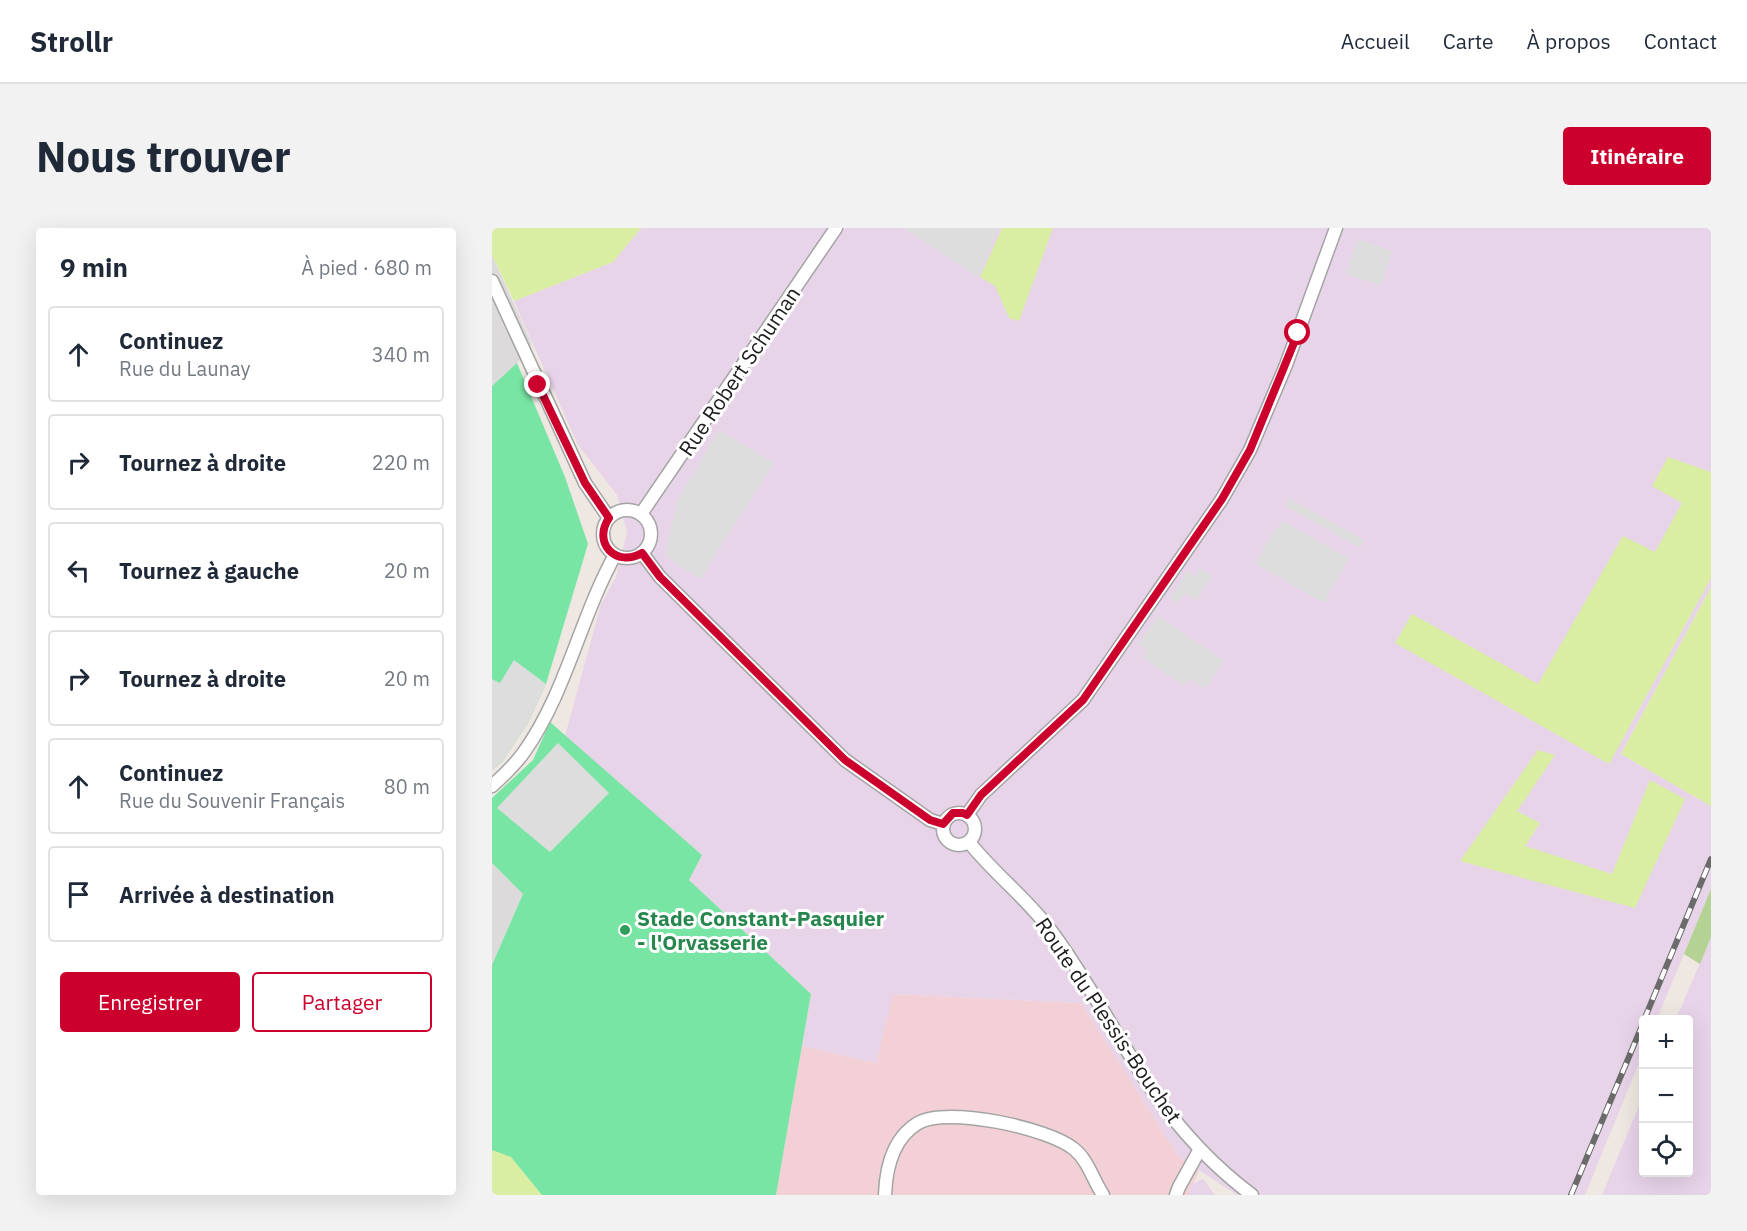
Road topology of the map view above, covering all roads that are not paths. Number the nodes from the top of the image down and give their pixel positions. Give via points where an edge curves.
1 (836, 228) edge
2 (1336, 228) edge
3 (492, 281) edge
4 (641, 514) junction
5 (609, 518) junction
6 (642, 553) junction
7 (615, 555) junction
8 (492, 786) edge
9 (967, 815) junction
10 (943, 824) junction
11 (969, 842) junction
12 (1200, 1149) junction
13 (885, 1195) edge
14 (1103, 1195) edge
15 (1176, 1195) edge
16 (1252, 1195) edge

1 - 4 street, Rue Robert Schuman
2 - 9 street via 1286,365 1250,450 1222,499 1083,700 981,795
3 - 5 street via 585,483
4 - 5 street via 628,510
4 - 6 street via 651,530 650,543
5 - 7 street via 603,537
6 - 7 street via 629,558
6 - 10 street via 660,577 845,760 930,820
7 - 8 street via 542,723 523,753
9 - 10 street via 953,813
9 - 11 street via 975,828
10 - 11 street via 943,834 949,842
11 - 12 street, Route du Plessis-Bouchet via 1050,930 1152,1090
12 - 15 street
12 - 16 street, Route du Plessis-Bouchet
13 - 14 street via 890,1160 901,1138 920,1122 945,1117 986,1119 1056,1138 1084,1160

